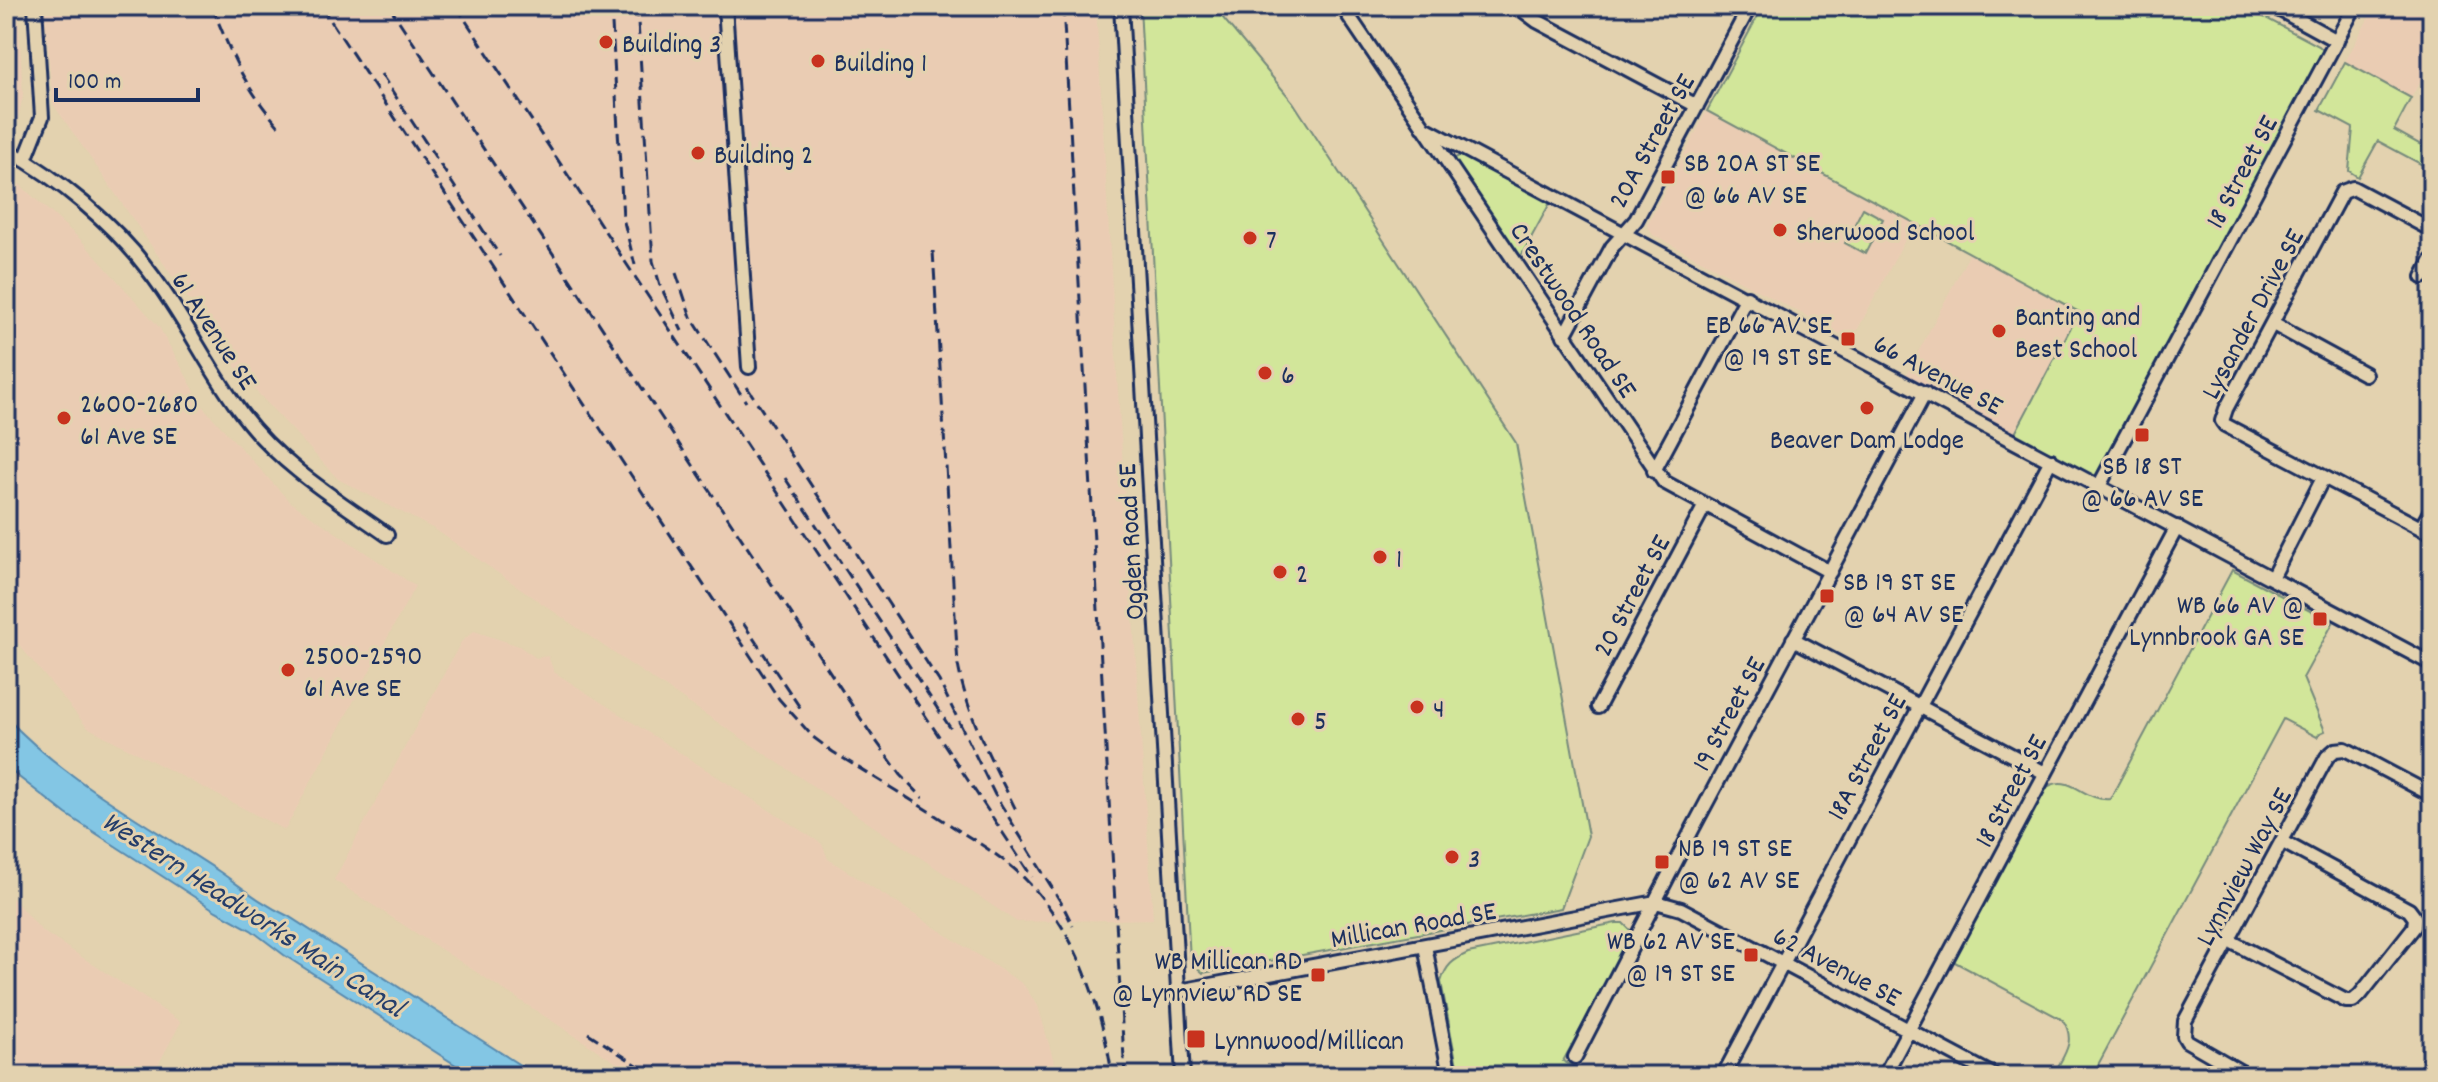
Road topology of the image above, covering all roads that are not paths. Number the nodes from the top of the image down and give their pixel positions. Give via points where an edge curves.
1 (35, 6) edge
2 (725, 6) edge
3 (1121, 6) edge
4 (1342, 6) edge
5 (1517, 6) edge
6 (1750, 6) edge
7 (2273, 6) edge
8 (2355, 6) edge
9 (2337, 41) junction
10 (1697, 106) junction
11 (1423, 127) junction
12 (6, 149) edge
13 (25, 160) junction
14 (2432, 230) edge
15 (1625, 232) junction
16 (2432, 260) edge
17 (2423, 277) dead end
18 (1747, 297) junction
19 (2273, 324) junction
20 (1564, 336) junction
21 (749, 367) dead end
22 (2365, 374) dead end
23 (1925, 393) junction
24 (2051, 460) junction
25 (1654, 471) junction
26 (2323, 478) junction
27 (2099, 486) junction
28 (1705, 505) junction
29 (2432, 508) edge
30 (2177, 527) junction
31 (2427, 531) edge
32 (387, 535) dead end
33 (1830, 572) junction
34 (2272, 578) junction
35 (1793, 639) junction
36 (2432, 664) edge
37 (1919, 706) junction
38 (1598, 707) dead end
39 (2045, 773) junction
40 (2432, 795) edge
41 (2283, 842) junction
42 (1656, 902) junction
43 (2230, 941) junction
44 (1425, 946) junction
45 (1783, 963) junction
46 (1179, 991) junction
47 (1908, 1030) junction
48 (1575, 1057) dead end
49 (1183, 1076) edge
50 (1450, 1076) edge
51 (1723, 1076) edge
52 (1884, 1076) edge
53 (1995, 1076) edge
54 (2248, 1076) edge

1 - 13 street via 42,117
2 - 21 street
3 - 46 street, Ogden Road SE
4 - 11 street, Crestwood Road SE
5 - 10 street
6 - 10 street, 20A Street SE
7 - 9 street
8 - 9 street, 18 Street SE
9 - 27 street, 18 Street SE
10 - 15 street, 20A Street SE
11 - 15 street, 66 Avenue SE
11 - 20 street, Crestwood Road SE
12 - 13 street, 61 Avenue SE
13 - 32 street, 61 Avenue SE via 106,224 149,271 243,416 299,474
14 - 19 street, Lysander Drive SE via 2347,188
15 - 18 street, 66 Avenue SE
15 - 20 street, 20A Street SE
16 - 17 street
18 - 23 street, 66 Avenue SE
18 - 25 street
19 - 22 street
19 - 26 street, Lysander Drive SE via 2222,421
20 - 25 street, Crestwood Road SE
23 - 24 street, 66 Avenue SE
23 - 33 street, 19 Street SE
24 - 27 street, 66 Avenue SE
24 - 37 street, 18A Street SE
25 - 28 street, Crestwood Road SE
26 - 31 street, Lysander Drive SE
26 - 34 street
27 - 30 street, 66 Avenue SE
28 - 33 street, Crestwood Road SE
28 - 38 street, 20 Street SE
29 - 31 street
30 - 34 street, 66 Avenue SE
30 - 39 street, 18 Street SE
33 - 35 street, 19 Street SE
34 - 36 street, 66 Avenue SE
35 - 37 street
35 - 42 street, 19 Street SE
37 - 39 street
37 - 45 street, 18A Street SE
39 - 47 street, 18 Street SE
40 - 41 street, Lynnview Way SE via 2345,749 2335,750
41 - 43 street, Lynnview Way SE
41 - 43 street via 2409,910 2414,927 2353,1001
42 - 44 street, Millican Road SE
42 - 45 street, 62 Avenue SE via 1681,909
42 - 48 street, 19 Street SE
43 - 54 street, Lynnview Way SE via 2185,1021 2184,1036 2194,1047
44 - 46 street, Millican Road SE
44 - 50 street
45 - 47 street, 62 Avenue SE
45 - 51 street, 18A Street SE
46 - 49 street, Ogden Road SE
47 - 52 street, 18 Street SE
47 - 53 street, 62 Avenue SE

